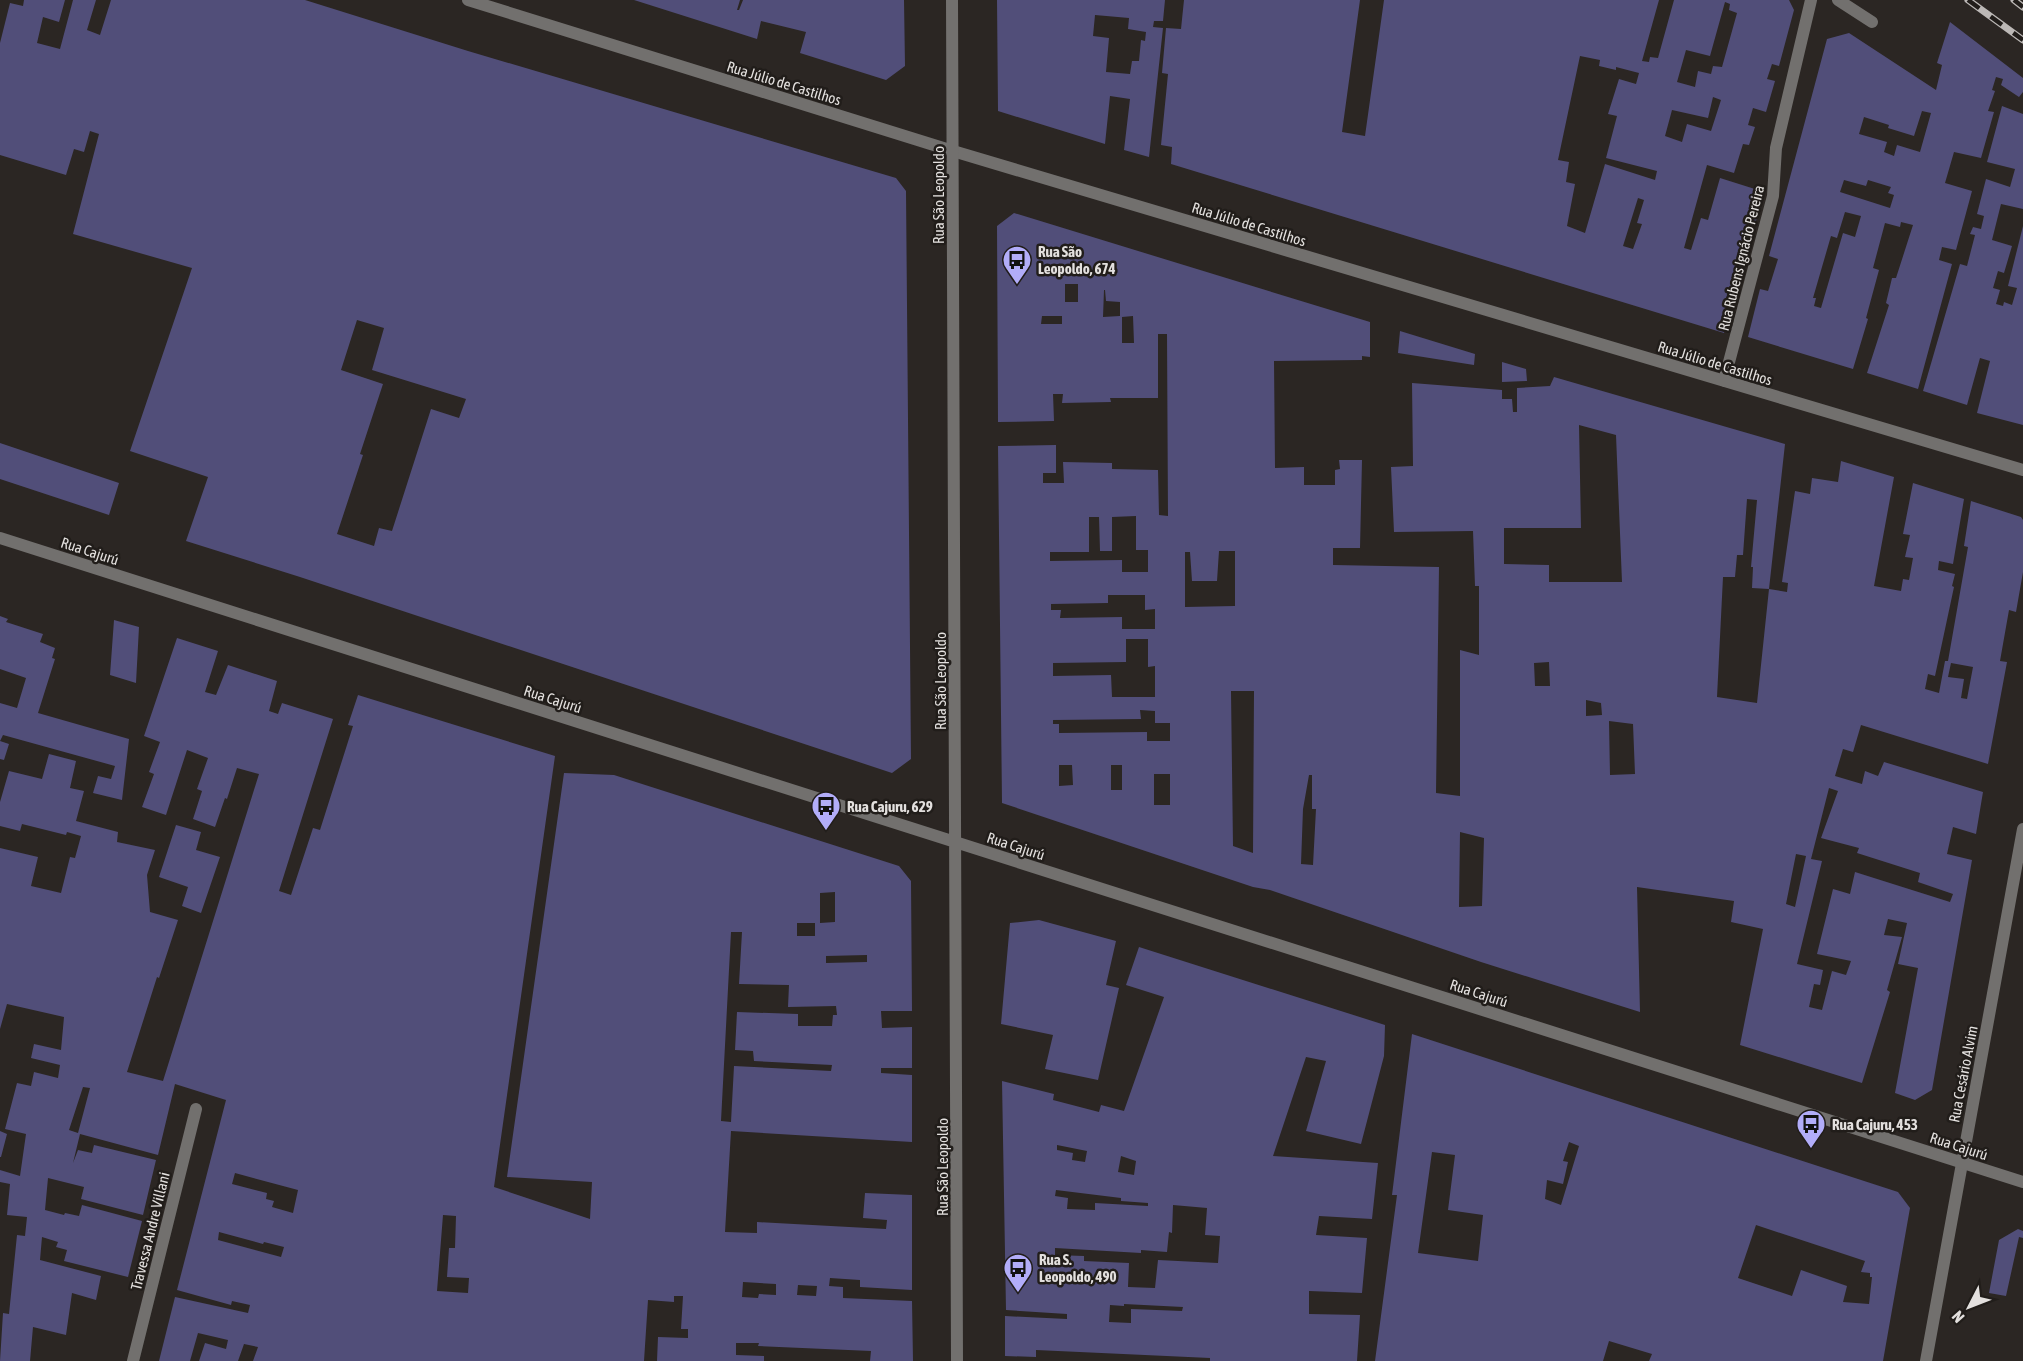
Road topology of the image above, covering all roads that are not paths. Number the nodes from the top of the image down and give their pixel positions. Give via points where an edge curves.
1 (468, 0) edge
2 (952, 0) edge
3 (1812, 0) edge
4 (1838, 0) edge
5 (1872, 22) dead end
6 (953, 151) junction
7 (1724, 381) junction
8 (2023, 470) edge
9 (0, 538) edge
10 (2023, 829) edge
11 (956, 842) junction
12 (196, 1109) dead end
13 (1962, 1163) junction
14 (2023, 1182) edge
15 (133, 1361) edge
16 (957, 1361) edge
17 (1926, 1361) edge

1 - 6 street, Rua Júlio de Castilhos
2 - 6 street, Rua São Leopoldo
3 - 7 street, Rua Rubens Ignácio Pereira via 1776,148 1773,196
4 - 5 street
6 - 7 street, Rua Júlio de Castilhos
6 - 11 street, Rua São Leopoldo
7 - 8 street, Rua Júlio de Castilhos
9 - 11 street, Rua Cajurú
10 - 13 street, Rua Cesário Alvim
11 - 13 street, Rua Cajurú
11 - 16 street, Rua São Leopoldo
12 - 15 street, Travessa Andre Villani
13 - 14 street, Rua Cajurú
13 - 17 street, Rua Cesário Alvim

